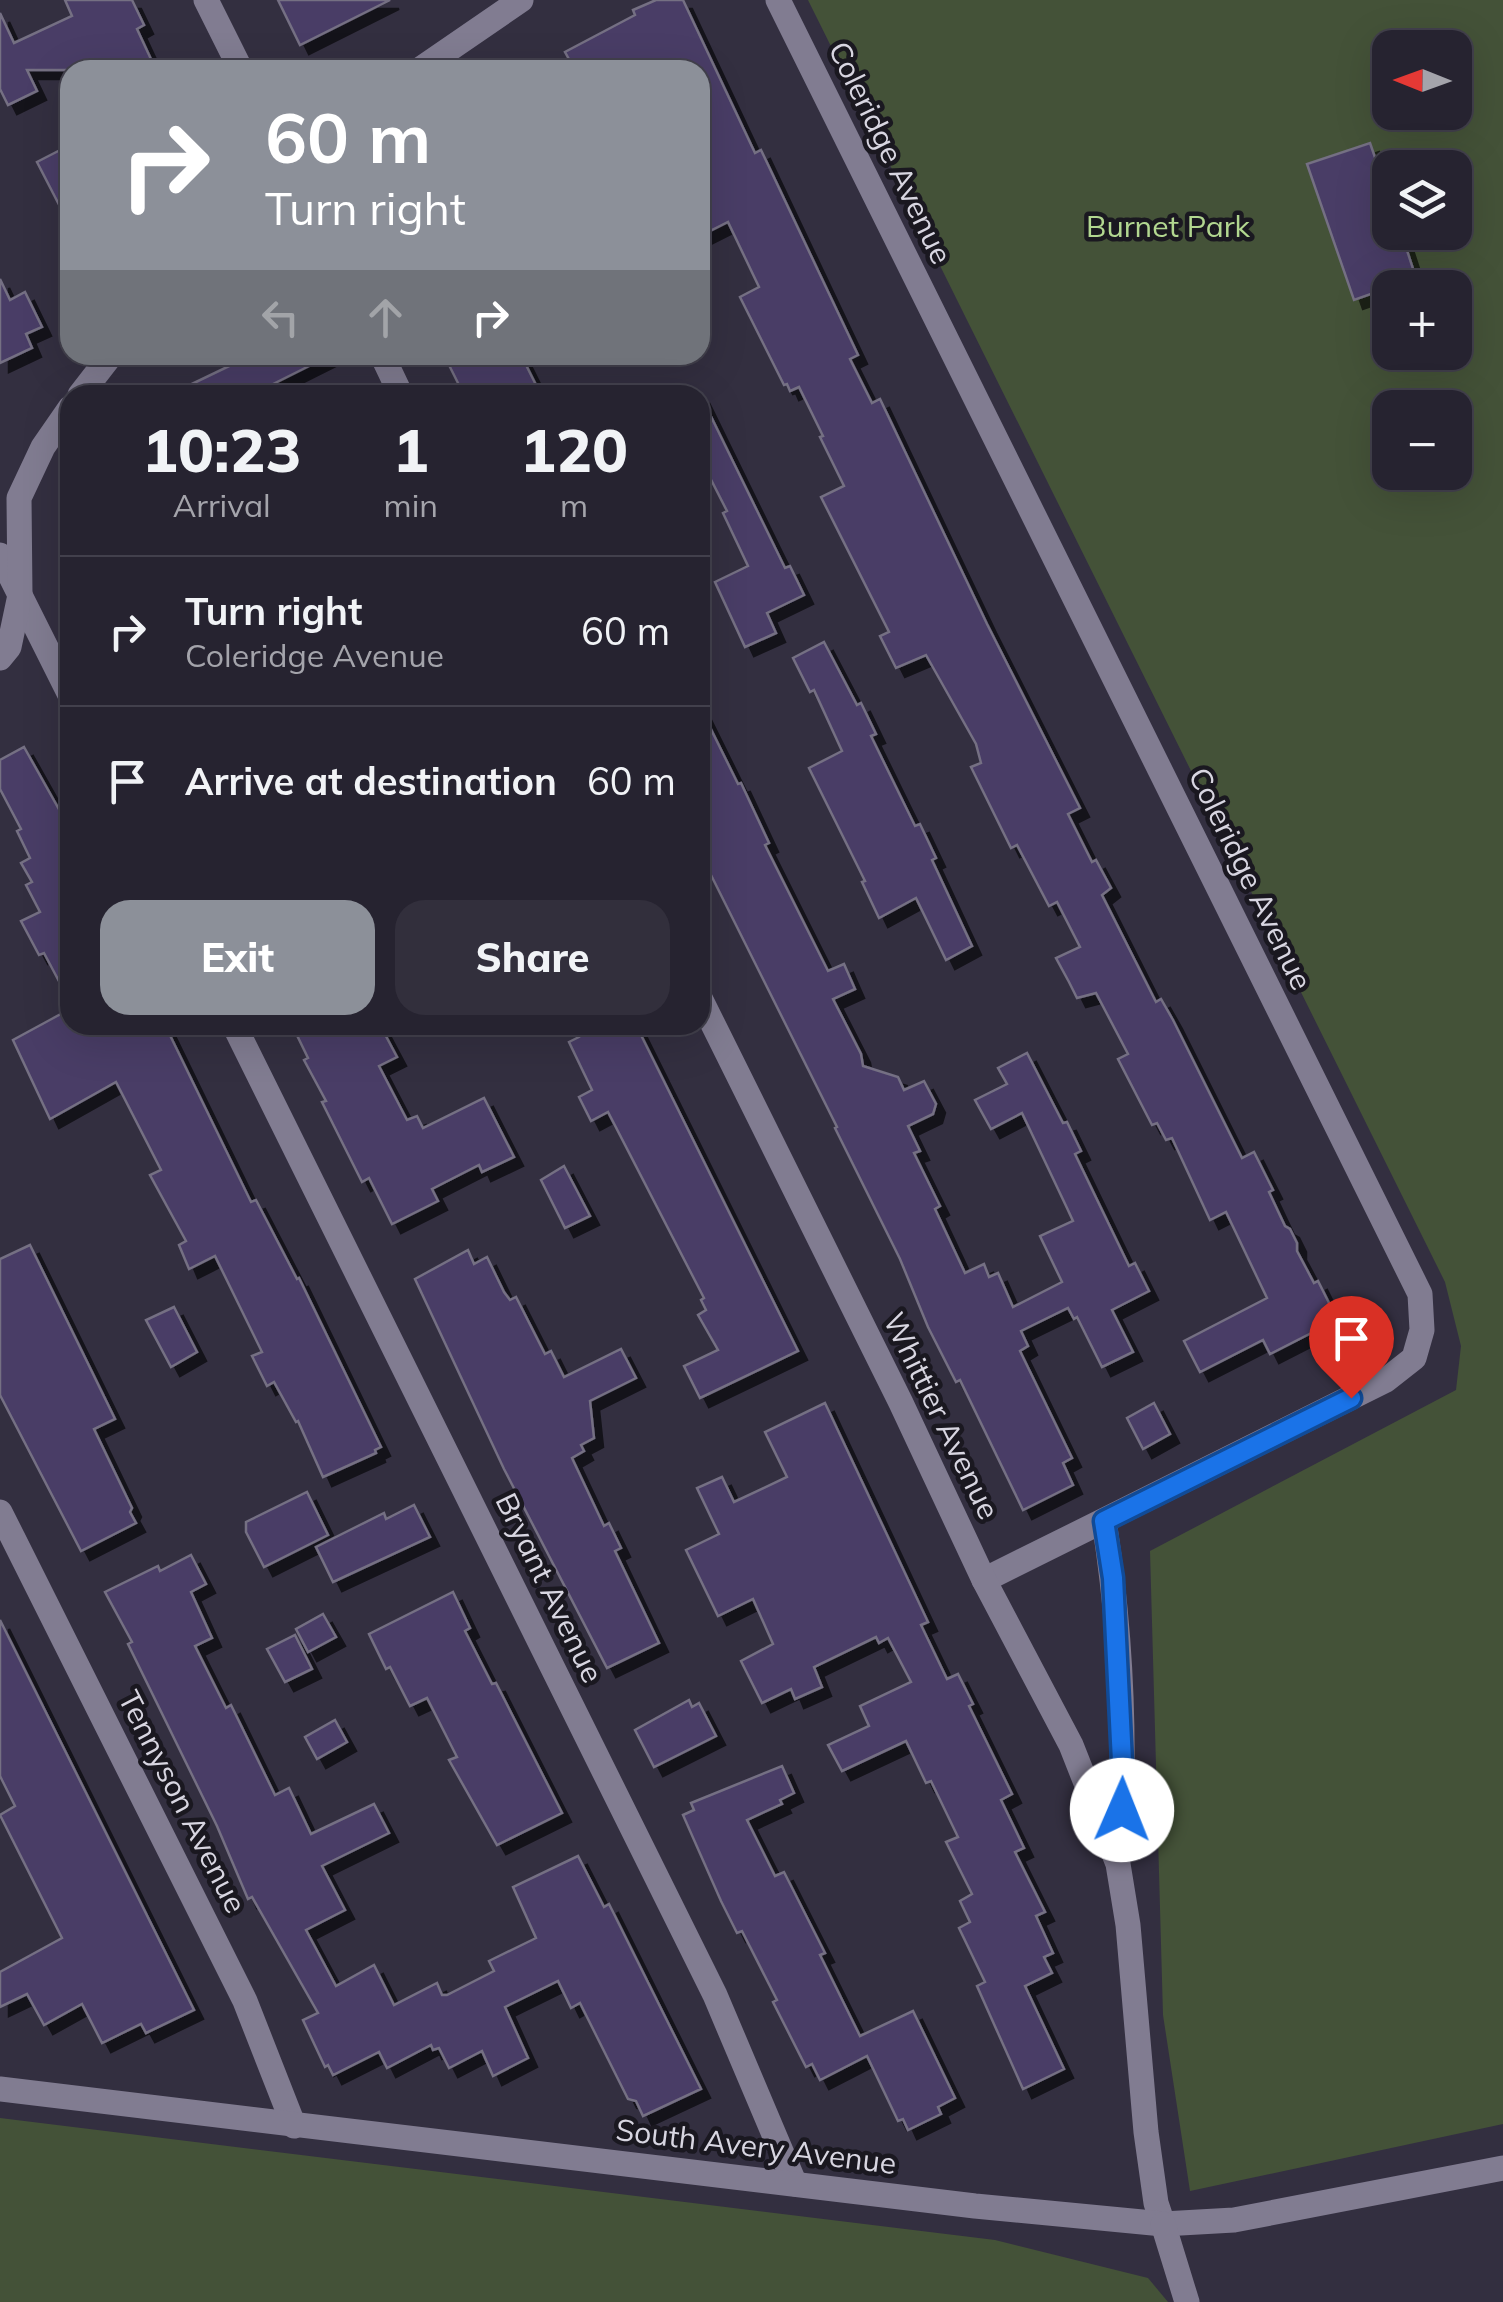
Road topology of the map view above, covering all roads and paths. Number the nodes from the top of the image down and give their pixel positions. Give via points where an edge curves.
1 (206, 0) edge
2 (522, 0) edge
3 (778, 0) edge
4 (235, 60) edge
5 (434, 60) edge
6 (60, 422) edge
7 (0, 555) edge
8 (20, 595) junction
9 (0, 658) edge
10 (60, 675) edge
11 (710, 1018) edge
12 (239, 1035) edge
13 (0, 1512) edge
14 (1104, 1521) junction
15 (984, 1580) junction
16 (1118, 1864) junction
17 (4, 2087) edge
18 (294, 2126) junction
19 (1503, 2168) edge
20 (795, 2184) junction
21 (1163, 2224) junction
22 (1187, 2302) edge

1 - 4 street
2 - 5 street
3 - 14 street, Coleridge Avenue via 1420,1294 1422,1330 1414,1358 1386,1380
6 - 8 street via 19,498
7 - 8 street
8 - 9 street via 9,647
8 - 10 street
11 - 15 street, Whittier Avenue
12 - 20 street, Bryant Avenue via 714,1994
13 - 18 street, Tennyson Avenue via 245,2001
14 - 15 street, Coleridge Avenue
14 - 16 street, Whittier Avenue via 1123,1782
15 - 16 street, Whittier Avenue via 1071,1745
16 - 21 street, Whittier Avenue via 1146,2132
17 - 18 street, South Avery Avenue
18 - 20 street, South Avery Avenue
19 - 21 street, South Avery Avenue via 1234,2220
20 - 21 street, South Avery Avenue
21 - 22 street, Whittier Avenue

